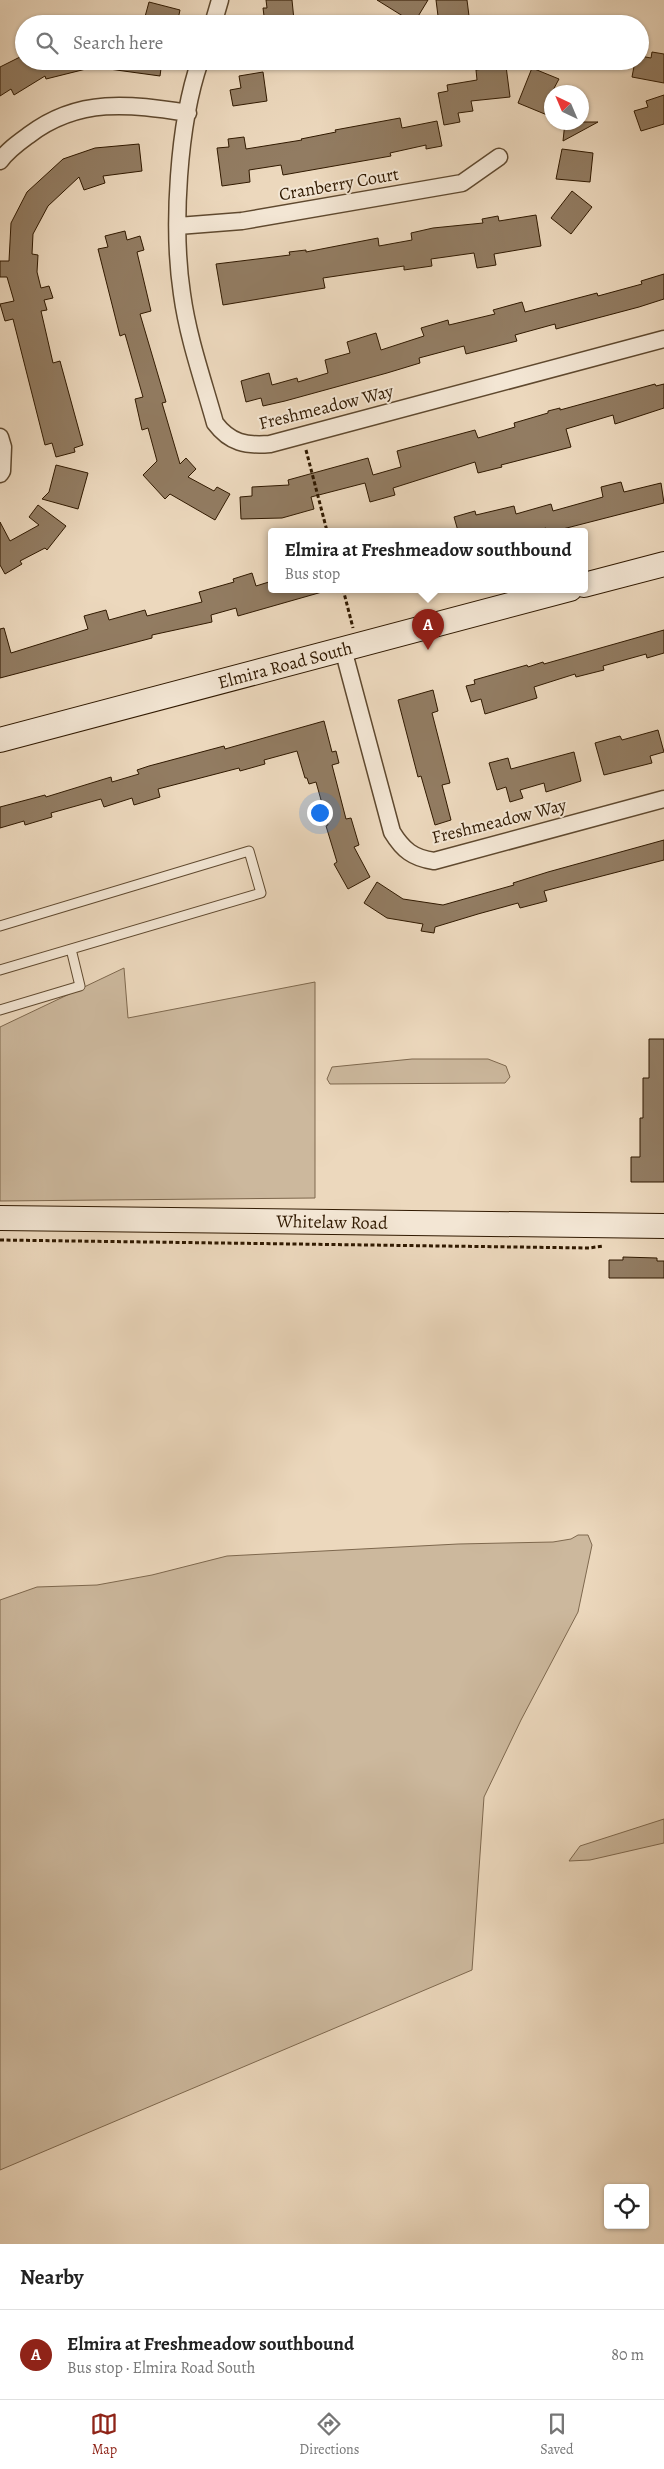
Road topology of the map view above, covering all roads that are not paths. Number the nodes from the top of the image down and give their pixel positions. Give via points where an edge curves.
1 (220, 0) edge
2 (216, 15) edge
3 (198, 70) edge
4 (188, 113) junction
5 (498, 157) dead end
6 (0, 161) edge
7 (178, 226) junction
8 (664, 339) edge
9 (0, 437) edge
10 (0, 474) edge
11 (664, 564) edge
12 (588, 584) edge
13 (555, 593) edge
14 (351, 648) junction
15 (0, 740) edge
16 (664, 799) edge
17 (0, 926) edge
18 (71, 949) junction
19 (0, 970) edge
20 (0, 1010) edge
21 (0, 1218) edge
22 (664, 1226) edge

1 - 2 street
3 - 4 street, Freshmeadow Way
4 - 6 street via 140,105 104,105 72,112 44,124
4 - 7 street, Freshmeadow Way via 179,178
5 - 7 street, Cranberry Court via 462,183 242,221
7 - 8 street, Freshmeadow Way via 186,316 215,423 233,441 248,446 302,436
9 - 10 street via 3,447
11 - 12 street
13 - 14 street, Elmira Road South
14 - 15 street, Elmira Road South
14 - 16 street, Freshmeadow Way via 392,832 402,848 419,859 434,860
17 - 18 lane via 249,851 261,893
18 - 19 lane
18 - 20 lane via 80,986
21 - 22 street, Whitelaw Road

